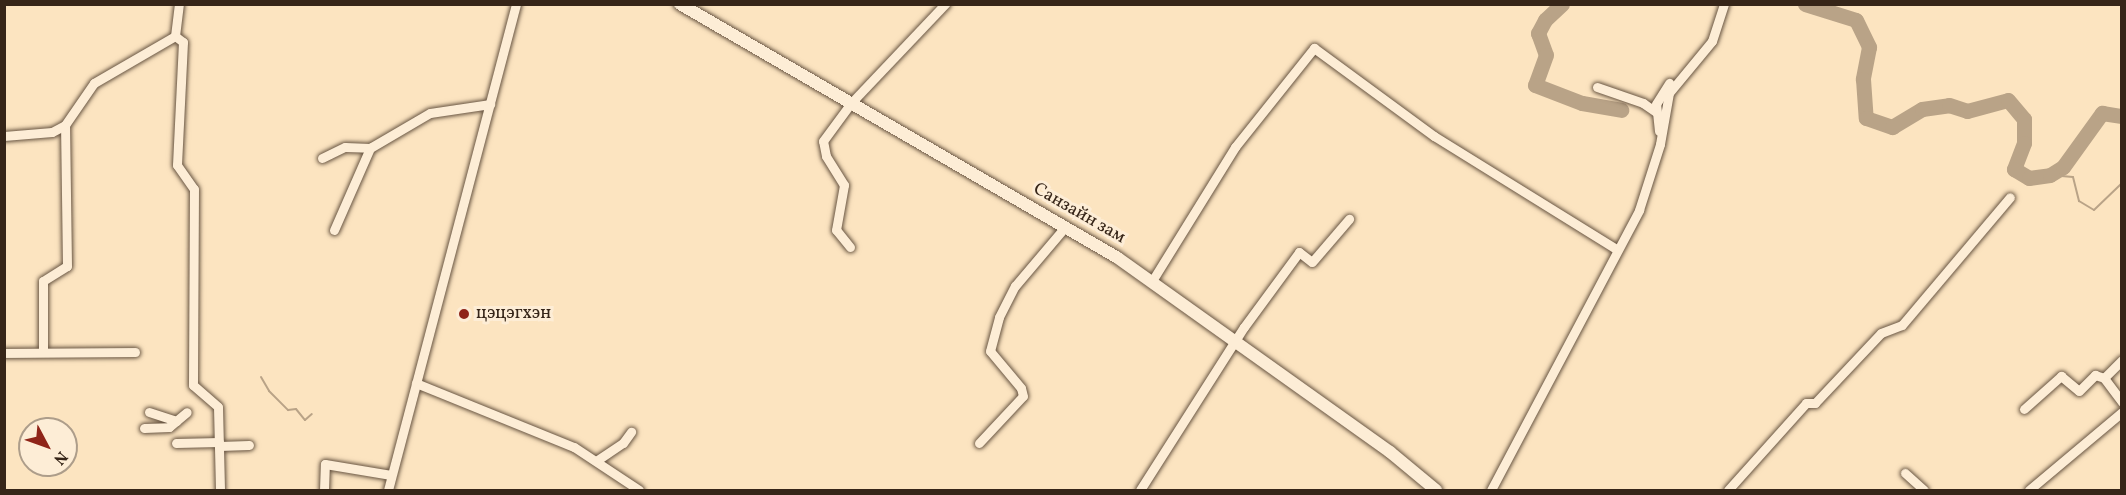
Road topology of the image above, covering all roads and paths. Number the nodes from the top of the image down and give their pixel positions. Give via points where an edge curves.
1 (179, 4) edge
2 (516, 4) edge
3 (680, 4) edge
4 (945, 4) edge
5 (1724, 4) edge
6 (175, 36) junction
7 (1681, 75) junction
8 (1597, 87) dead end
9 (851, 103) junction
10 (490, 104) junction
11 (1656, 112) junction
12 (65, 125) junction
13 (4, 136) edge
14 (1660, 144) junction
15 (370, 148) junction
16 (322, 158) dead end
17 (2010, 197) dead end
18 (1349, 219) dead end
19 (1065, 227) junction
20 (334, 230) dead end
21 (850, 247) dead end
22 (1618, 250) junction
23 (1152, 281) junction
24 (1237, 342) junction
25 (43, 351) junction
26 (135, 352) dead end
27 (4, 353) edge
28 (2121, 360) edge
29 (2104, 378) junction
30 (416, 384) junction
31 (2121, 402) edge
32 (2024, 409) dead end
33 (149, 412) dead end
34 (187, 412) dead end
35 (2121, 412) edge
36 (177, 421) junction
37 (144, 428) dead end
38 (631, 432) dead end
39 (176, 443) dead end
40 (979, 443) dead end
41 (219, 444) junction
42 (249, 445) dead end
43 (596, 462) junction
44 (1905, 473) dead end
45 (391, 475) junction
46 (220, 490) edge
47 (324, 490) edge
48 (388, 490) edge
49 (639, 490) edge
50 (1140, 490) edge
51 (1436, 490) edge
52 (1491, 490) edge
53 (1728, 490) edge
54 (1924, 490) edge
55 (2030, 490) edge

1 - 6 street
2 - 10 street
3 - 9 main road, Санзайн зам
4 - 9 street
5 - 7 street via 1712,41
6 - 12 street via 94,83
6 - 41 street via 183,42 177,165 194,189 193,385 218,407
7 - 11 street via 1662,93
7 - 14 street via 1669,93
8 - 11 street via 1643,103
9 - 19 main road, Санзайн зам
9 - 21 street via 823,141 826,156 844,185 836,230
10 - 15 street via 430,113
10 - 30 street
11 - 14 street
12 - 13 street via 52,132
12 - 25 street via 67,267 44,281
14 - 22 street via 1640,210
15 - 16 street via 345,147
15 - 20 street
17 - 53 street via 1902,325 1881,333 1815,403 1806,403
18 - 24 street via 1312,262 1299,252
19 - 23 main road, Санзайн зам
19 - 40 street via 1015,286 999,317 990,351 1021,388 1023,396
22 - 23 street via 1434,136 1314,48 1235,147
22 - 52 street
23 - 24 main road, Санзайн зам
24 - 50 street
24 - 51 main road, Санзайн зам via 1390,452
25 - 26 street
25 - 27 street
28 - 29 street
29 - 31 street
29 - 32 street via 2096,375 2079,391 2061,376
30 - 43 street via 507,418 573,447
30 - 45 street
33 - 36 street
34 - 36 street
35 - 55 street
36 - 37 street via 169,427
38 - 43 street via 623,443
39 - 41 street
41 - 42 street
41 - 46 street
43 - 49 street
44 - 54 street
45 - 47 street via 325,464
45 - 48 street

